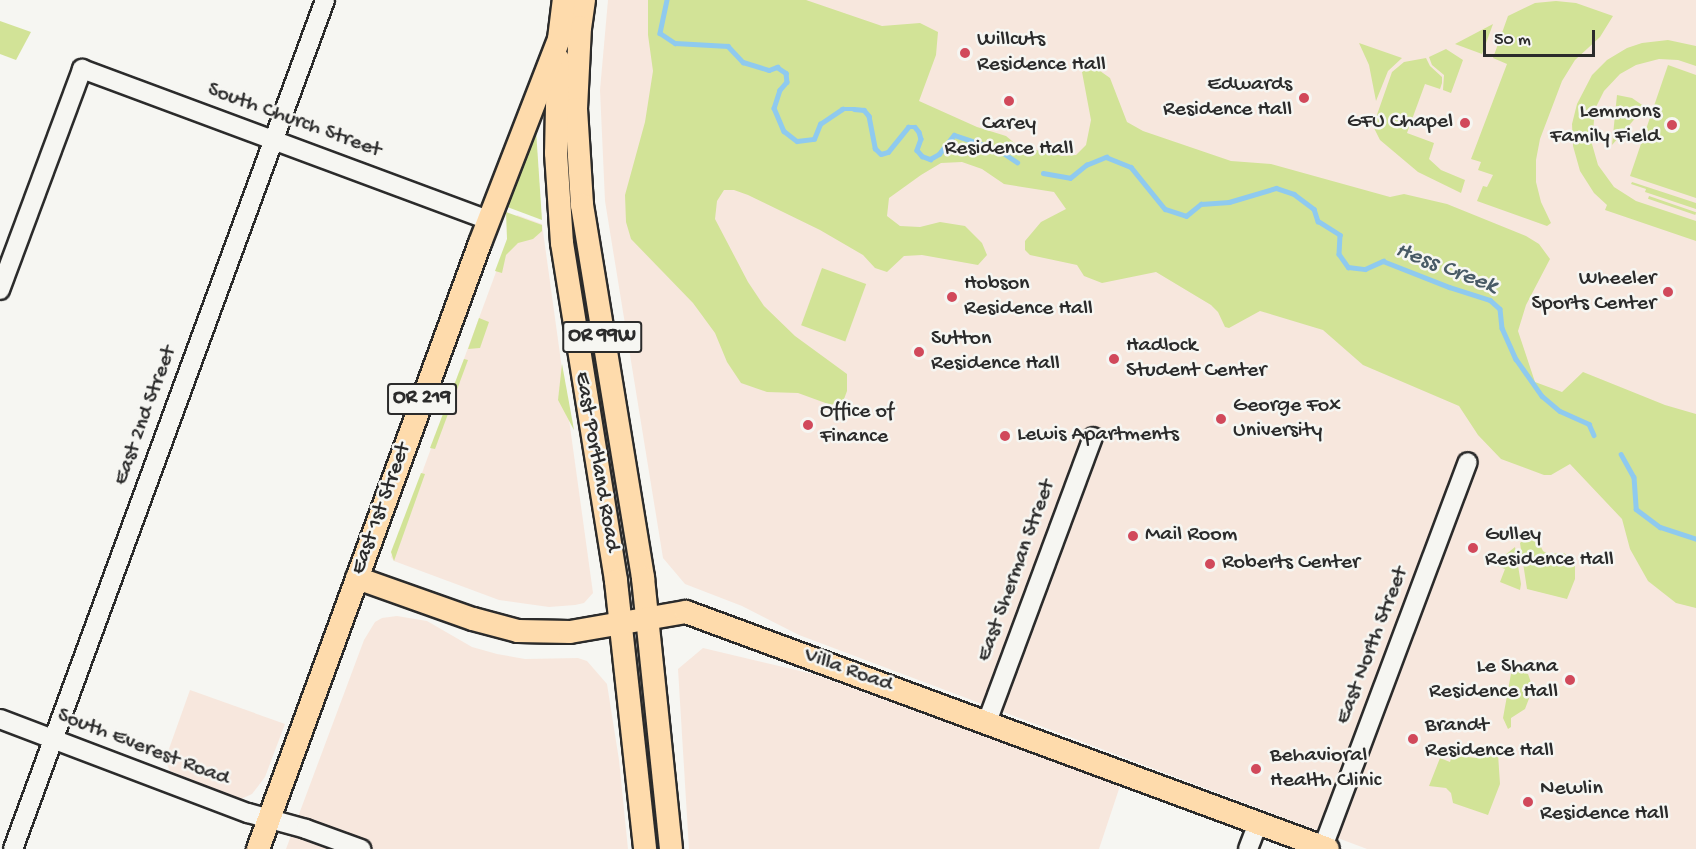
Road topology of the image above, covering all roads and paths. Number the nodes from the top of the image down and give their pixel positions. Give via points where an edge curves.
1 (326, 0) edge
2 (564, 0) edge
3 (584, 0) edge
4 (559, 39) junction
5 (273, 140) junction
6 (489, 220) junction
7 (0, 290) edge
8 (1093, 437) dead end
9 (1468, 462) dead end
10 (357, 578) junction
11 (647, 616) junction
12 (621, 622) junction
13 (0, 719) edge
14 (987, 722) junction
15 (53, 739) junction
16 (269, 819) junction
17 (1258, 822) junction
18 (1326, 848) edge
19 (14, 849) edge
20 (258, 849) edge
21 (362, 849) edge
22 (645, 849) edge
23 (671, 849) edge
24 (1248, 849) edge

1 - 5 street, East 2nd Street
2 - 4 main road, East 1st Street / OR 99W
3 - 11 main road, East Portland Road / OR 99W via 576,133 582,205
4 - 6 main road, East 1st Street / OR 219
4 - 12 main road, East Portland Road / OR 99W via 556,153 562,243
5 - 6 street, South Church Street
5 - 7 street, South Church Street via 82,69
5 - 15 street, East 2nd Street
6 - 10 main road, East 1st Street / OR 219
8 - 14 street, East Sherman Street
9 - 18 street, East North Street
10 - 12 main road, Villa Road via 518,631 570,632
10 - 16 main road, East 1st Street / OR 219
11 - 12 main road, Villa Road
11 - 14 main road, Villa Road via 686,612
11 - 23 main road, East Portland Road / OR 99W
12 - 22 main road, East Portland Road / OR 99W
13 - 15 street, South Everest Road
14 - 17 main road, Villa Road
15 - 16 street, South Everest Road
15 - 19 street, East 2nd Street
16 - 20 main road, East 1st Street / OR 219
16 - 21 street, South Everest Road
17 - 18 main road, Villa Road
17 - 24 street

